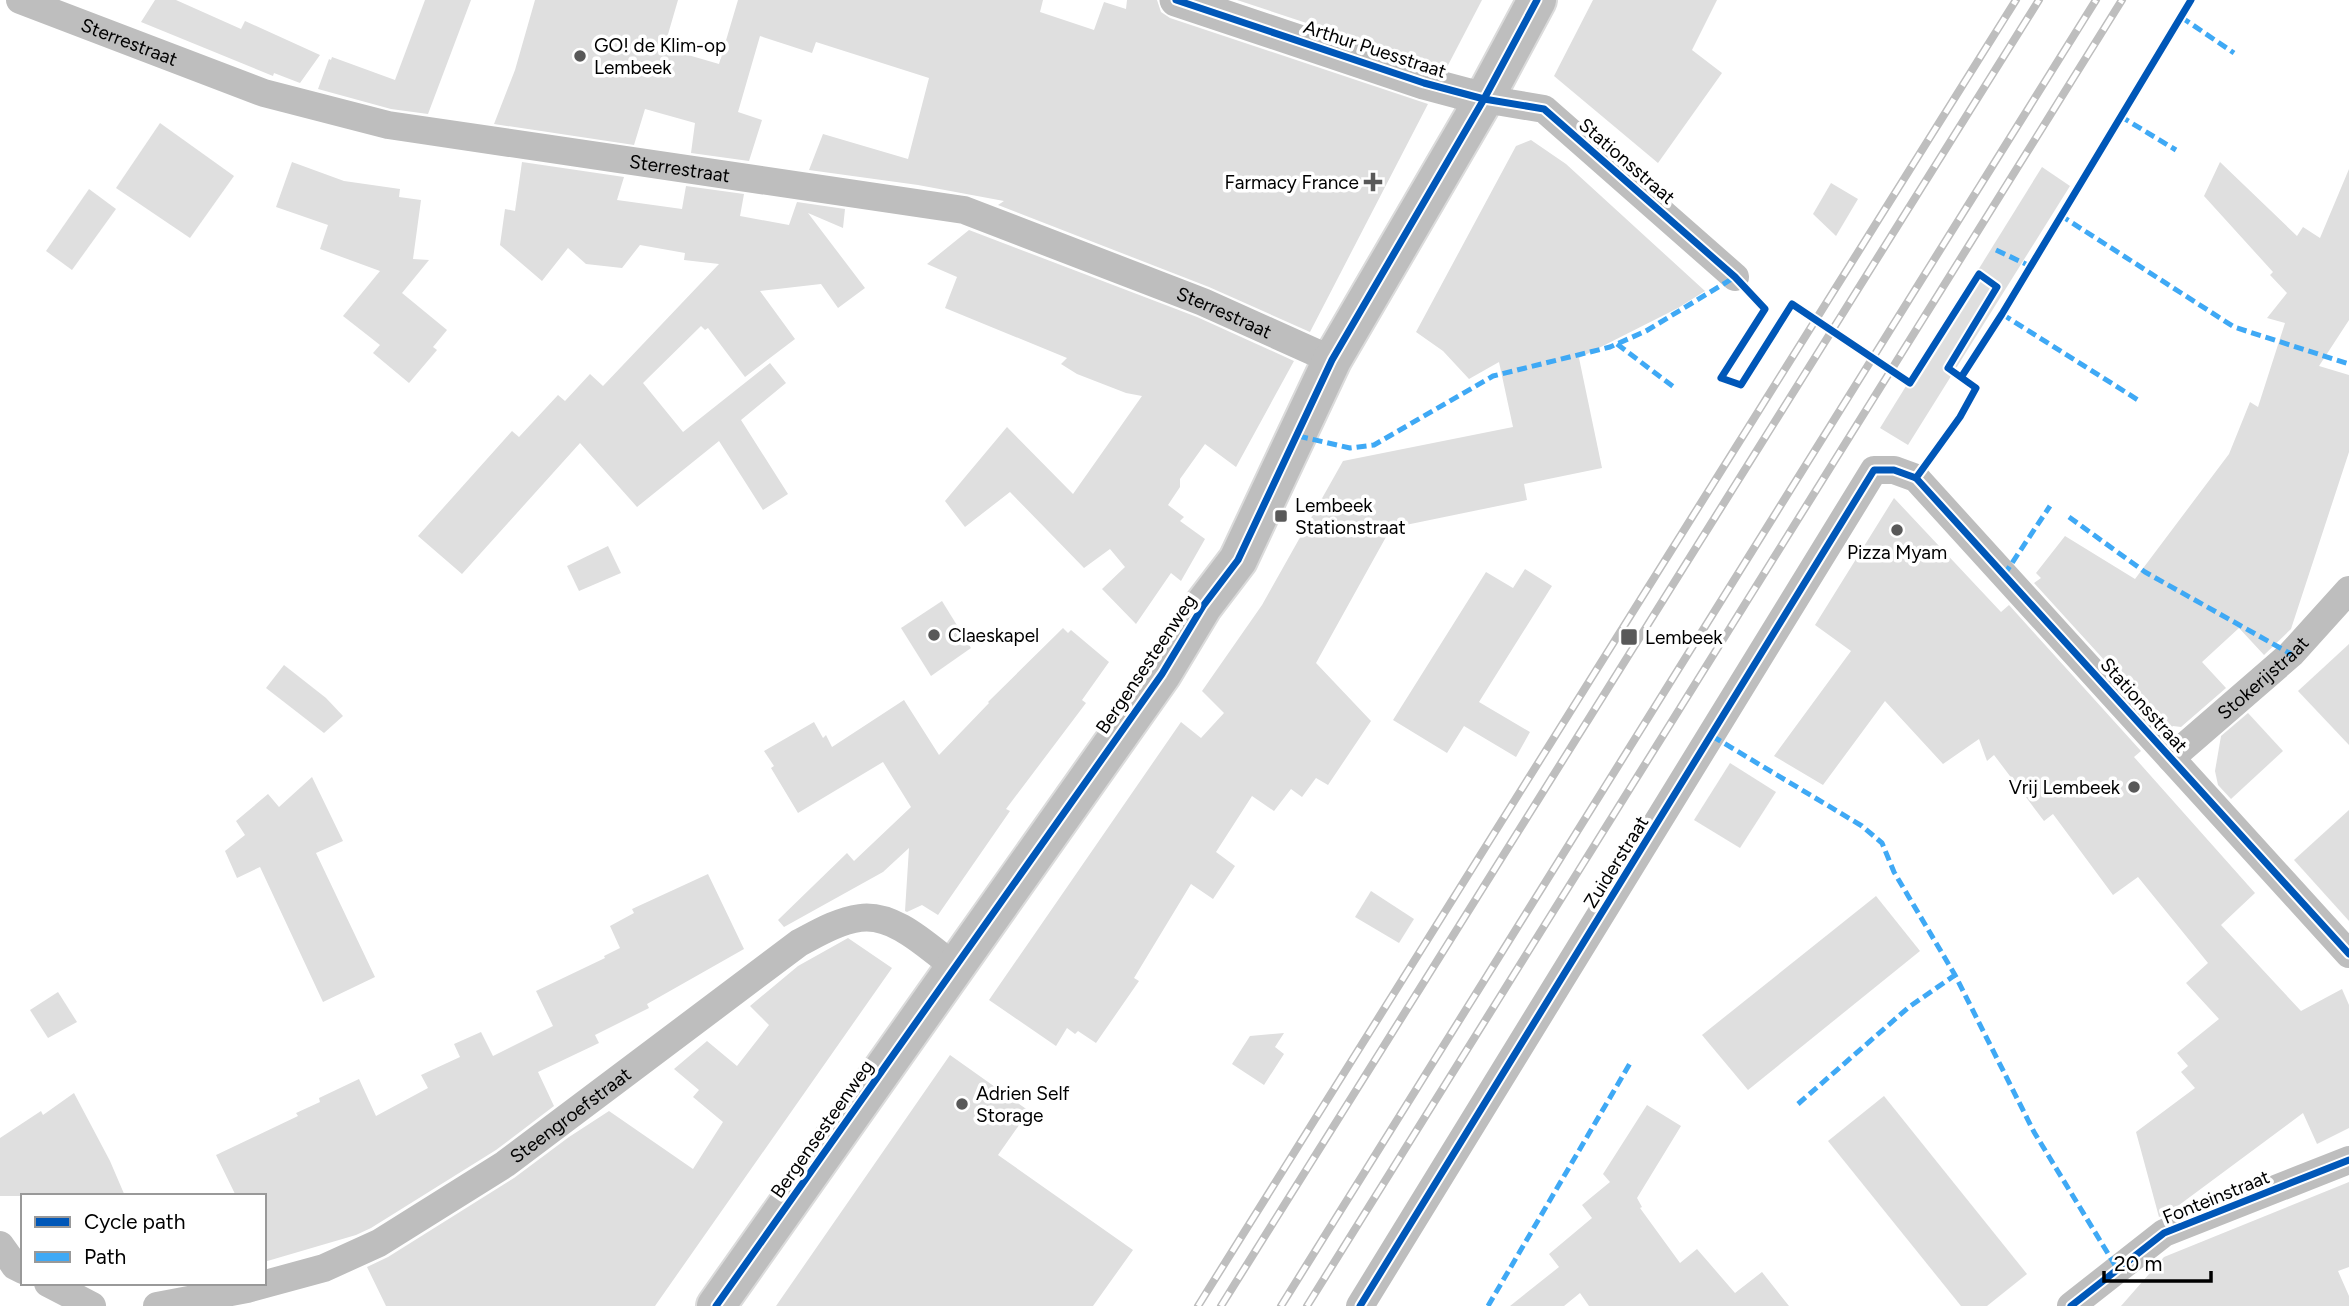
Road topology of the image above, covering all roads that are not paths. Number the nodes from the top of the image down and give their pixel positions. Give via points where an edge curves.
1 (20, 0) edge
2 (1176, 0) edge
3 (1537, 0) edge
4 (1484, 99) junction
5 (1735, 277) dead end
6 (1332, 360) junction
7 (1916, 478) joint
8 (2349, 590) edge
9 (2171, 758) junction
10 (2349, 954) edge
11 (955, 967) junction
12 (2349, 1160) edge
13 (0, 1245) edge
14 (21, 1269) edge
15 (266, 1284) edge
16 (52, 1285) edge
17 (262, 1285) edge
18 (92, 1306) edge
19 (157, 1306) edge
20 (716, 1306) edge
21 (1360, 1306) edge
22 (2071, 1306) edge

1 - 6 street, Sterrestraat via 264,93 388,124 964,210 1203,302
2 - 4 street, Arthur Puesstraat
3 - 4 main road, Bergensesteenweg
4 - 5 street, Stationsstraat via 1544,108
4 - 6 main road, Bergensesteenweg
6 - 11 main road, Bergensesteenweg via 1238,560
7 - 9 street, Stationsstraat
7 - 21 street, Zuiderstraat via 1894,470 1874,470
8 - 9 street, Stokerijstraat via 2291,654
9 - 10 street, Stationsstraat
11 - 15 street, Steengroefstraat via 893,924 862,918 840,923 799,943 505,1164 379,1243 324,1268
11 - 20 main road, Bergensesteenweg
12 - 22 street, Fonteinstraat via 2164,1233
13 - 14 street
16 - 18 street
17 - 19 street, Steengroefstraat

